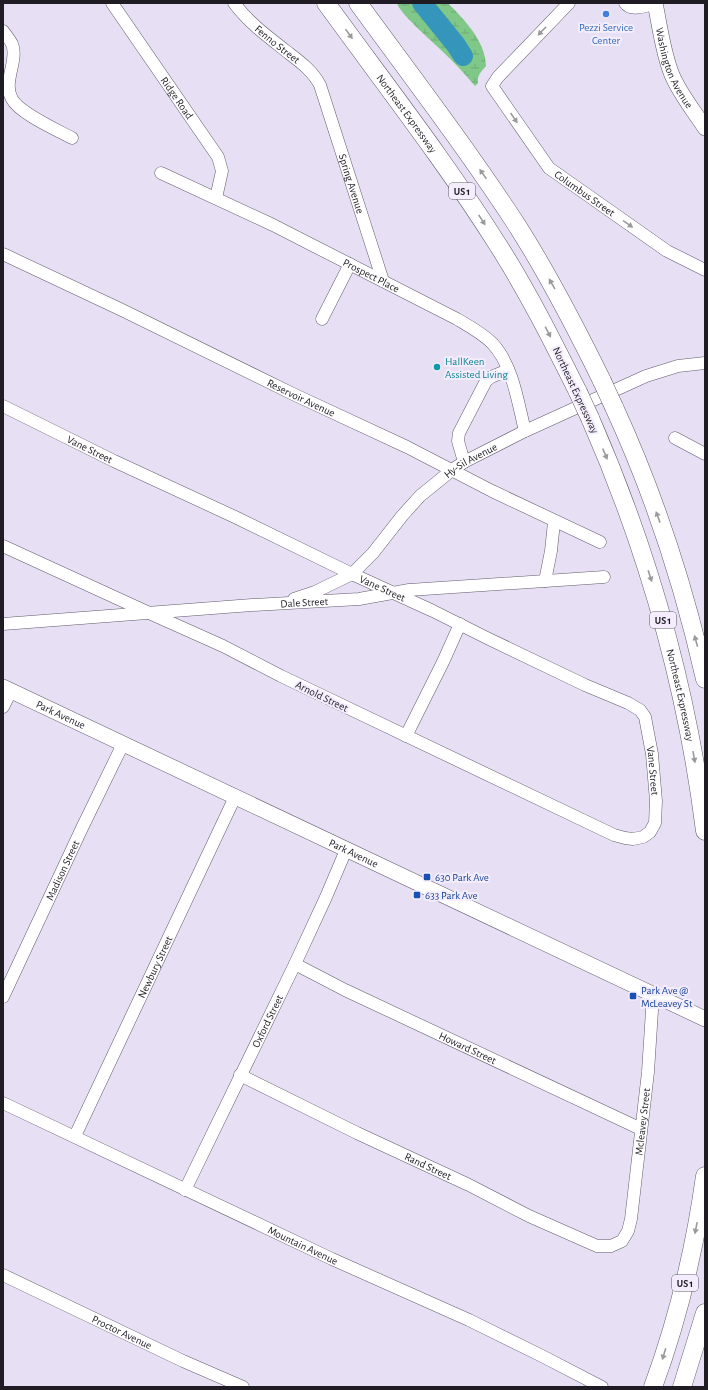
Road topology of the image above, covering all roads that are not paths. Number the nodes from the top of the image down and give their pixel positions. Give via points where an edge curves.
1 (112, 3) edge
2 (234, 3) edge
3 (326, 3) edge
4 (358, 3) edge
5 (655, 3) edge
6 (630, 4) edge
7 (563, 5) edge
8 (3, 31) edge
9 (320, 85) joint
10 (705, 128) edge
11 (72, 138) dead end
12 (161, 173) dead end
13 (216, 198) junction
14 (3, 254) edge
15 (350, 264) junction
16 (705, 270) edge
17 (383, 281) junction
18 (322, 319) dead end
19 (705, 363) edge
20 (508, 370) junction
21 (3, 406) edge
22 (525, 432) junction
23 (675, 438) dead end
24 (705, 454) edge
25 (464, 462) junction
26 (452, 470) junction
27 (554, 522) junction
28 (600, 542) dead end
29 (3, 546) edge
30 (352, 574) junction
31 (604, 577) dead end
32 (545, 581) junction
33 (393, 593) junction
34 (267, 604) junction
35 (147, 612) junction
36 (3, 624) edge
37 (460, 624) junction
38 (705, 679) edge
39 (7, 689) edge
40 (3, 707) edge
41 (406, 736) junction
42 (124, 744) junction
43 (235, 797) junction
44 (705, 830) edge
45 (643, 837) joint
46 (346, 850) junction
47 (295, 964) junction
48 (653, 995) junction
49 (3, 997) edge
50 (700, 1017) edge
51 (240, 1075) junction
52 (3, 1103) edge
53 (640, 1129) junction
54 (75, 1136) junction
55 (705, 1176) edge
56 (185, 1190) junction
57 (617, 1243) joint
58 (3, 1275) edge
59 (705, 1313) edge
60 (242, 1387) edge
61 (601, 1387) edge
62 (653, 1387) edge
63 (682, 1387) edge

1 - 13 street, Ridge Road via 218,157 222,171
2 - 9 street, Fenno Street via 253,25 309,70
3 -> 44 highway, Northeast Expressway / US 1, bridge via 477,212 560,354 590,418 626,507 665,626 684,707
38 -> 4 highway, US 1, bridge via 663,532 639,467 602,381 561,301 511,216 472,158
5 - 6 street
5 - 10 main road, Washington Avenue via 672,76
7 -> 16 street, Columbus Street via 498,76 492,86 549,168 667,251
8 - 11 street via 13,45 9,88 12,100 37,120
9 - 17 street, Spring Avenue
12 - 13 street, Prospect Place
13 - 15 street, Prospect Place
14 - 26 street, Reservoir Avenue
15 - 17 street, Prospect Place
15 - 18 street
17 - 20 street, Prospect Place via 482,334 499,352
19 - 22 street, Hy-Sil Avenue via 678,366 652,374
20 - 22 street, Prospect Place
20 - 25 street via 486,381 459,433 458,441
21 - 30 street, Vane Street
22 - 25 street, Hy-Sil Avenue
23 - 24 street
25 - 26 street, Hy-Sil Avenue
26 - 27 street, Reservoir Avenue
26 - 30 street, Hy-Sil Avenue via 420,496 373,553
27 - 28 street, Reservoir Avenue
27 - 32 street
29 - 35 street, Arnold Street
30 - 33 street, Vane Street
30 - 34 street, Hy-Sil Avenue via 315,592
31 - 32 street, Dale Street
32 - 33 street, Dale Street via 456,586
33 - 34 street, Dale Street via 359,599
33 - 37 street, Vane Street
34 - 35 street, Dale Street
35 - 36 street, Dale Street
35 - 41 street, Arnold Street via 223,646
37 - 41 street
37 - 45 street, Vane Street via 640,710 648,726 657,813 656,823
39 - 40 street
39 - 42 main road, Park Avenue
41 - 45 street, Arnold Street via 614,835 633,839
42 - 43 main road, Park Avenue
42 - 49 street, Madison Street
43 - 46 main road, Park Avenue
43 - 54 street, Newbury Street
46 - 47 street, Oxford Street
46 - 48 main road, Park Avenue
47 - 51 street, Oxford Street
47 - 53 street, Howard Street
48 - 50 main road, Park Avenue
48 - 53 street, Mcleavey Street via 648,1072
51 - 56 street, Oxford Street
51 - 57 street, Rand Street via 584,1241 604,1247
52 - 54 street, Mountain Avenue
53 - 57 street, Mcleavey Street via 631,1220 622,1241
54 - 56 street, Mountain Avenue
55 -> 62 highway, US 1 via 684,1286
56 - 61 street, Mountain Avenue via 469,1320
58 - 60 street, Proctor Avenue
59 - 63 highway

